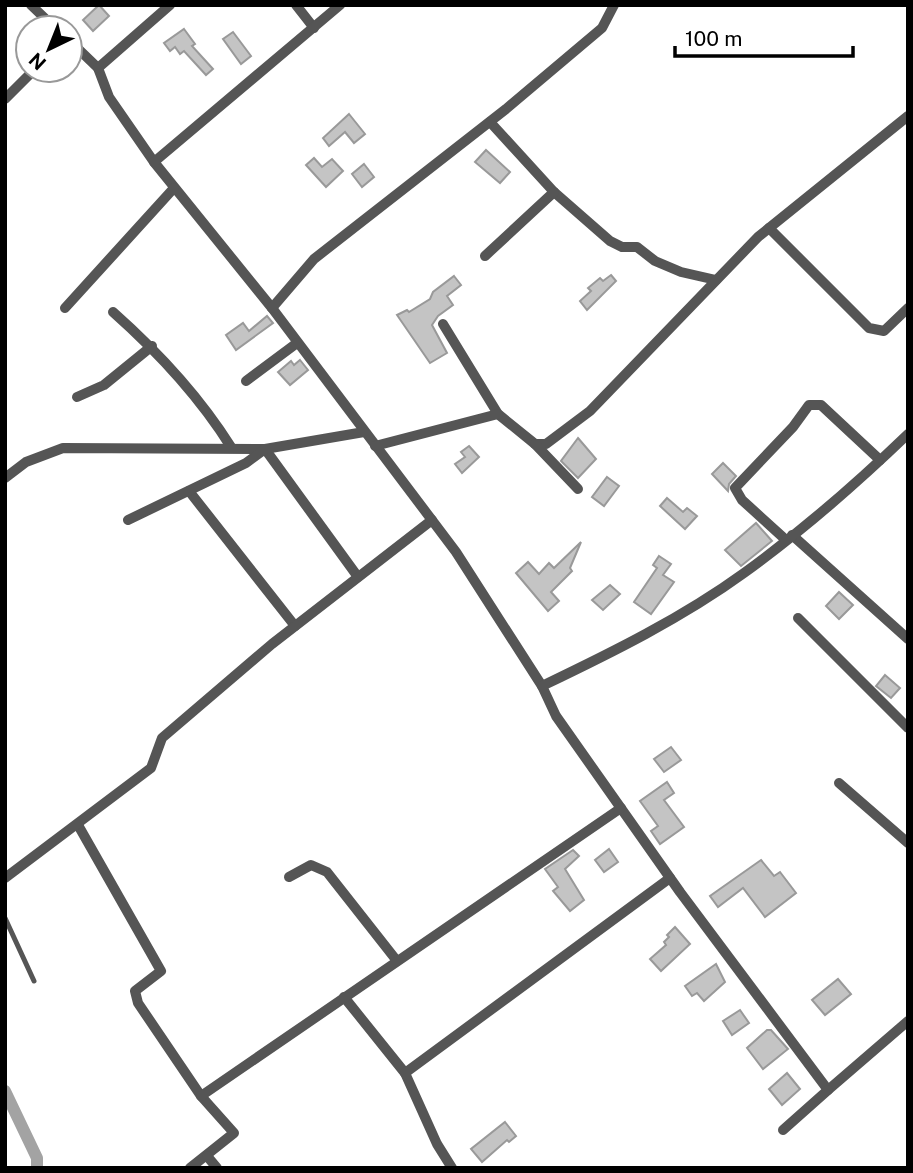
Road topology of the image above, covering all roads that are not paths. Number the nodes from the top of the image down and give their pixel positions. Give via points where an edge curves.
1 (170, 5) edge
2 (296, 5) edge
3 (341, 5) edge
4 (614, 5) edge
5 (314, 27) junction
6 (84, 55) edge
7 (97, 68) junction
8 (20, 84) edge
9 (5, 99) edge
10 (908, 116) edge
11 (490, 122) junction
12 (154, 162) junction
13 (174, 188) junction
14 (554, 192) junction
15 (769, 228) junction
16 (485, 256) dead end
17 (716, 280) junction
18 (65, 308) dead end
19 (272, 308) junction
20 (908, 308) edge
21 (113, 312) dead end
22 (443, 324) dead end
23 (298, 343) junction
24 (152, 346) junction
25 (246, 381) dead end
26 (77, 397) dead end
27 (498, 414) junction
28 (364, 432) junction
29 (908, 434) edge
30 (535, 444) junction
31 (375, 446) junction
32 (230, 447) junction
33 (265, 449) junction
34 (880, 460) junction
35 (5, 478) edge
36 (578, 489) dead end
37 (189, 491) junction
38 (128, 520) dead end
39 (432, 520) junction
40 (789, 537) junction
41 (358, 577) junction
42 (798, 618) dead end
43 (295, 626) junction
44 (908, 639) edge
45 (542, 686) junction
46 (908, 729) edge
47 (839, 783) dead end
48 (621, 808) junction
49 (78, 825) junction
50 (908, 843) edge
51 (289, 877) dead end
52 (5, 878) edge
53 (670, 878) junction
54 (5, 918) edge
55 (397, 961) junction
56 (34, 981) dead end
57 (344, 997) junction
58 (908, 1021) edge
59 (405, 1073) junction
60 (828, 1090) junction
61 (201, 1096) junction
62 (783, 1130) dead end
63 (207, 1156) junction
64 (190, 1168) edge
65 (217, 1168) edge
66 (452, 1168) edge

1 - 7 street
2 - 5 street
3 - 5 street
4 - 11 street via 602,28
5 - 12 street
6 - 7 street
7 - 12 street via 109,97
8 - 9 street
10 - 15 street
11 - 14 street
11 - 19 street via 314,259
12 - 13 street
13 - 18 street
13 - 19 street
14 - 16 street
14 - 17 street via 615,245 637,247 665,266
15 - 17 street
15 - 20 street via 869,328 884,331
17 - 30 street via 590,411 546,444
19 - 23 street
21 - 24 street
22 - 27 street
23 - 25 street
23 - 28 street
24 - 26 street via 104,385
24 - 32 street via 209,414
27 - 30 street
27 - 31 street
28 - 31 street
28 - 33 street
29 - 34 street
30 - 36 street
31 - 39 street
32 - 33 street
32 - 35 street via 63,448 26,462
33 - 37 street
33 - 41 street
34 - 40 street
34 - 40 street via 821,404 809,405 735,488 742,500
37 - 38 street
37 - 43 street
39 - 41 street
39 - 45 street
40 - 44 street
40 - 45 street via 743,574 615,651
41 - 43 street
42 - 46 street
43 - 49 street via 162,738 151,768
45 - 48 street via 556,716
47 - 50 street
48 - 53 street
48 - 55 street
49 - 52 street
49 - 61 street via 161,971 135,991 138,1003
51 - 55 street via 311,865 327,872
53 - 59 street
53 - 60 street
54 - 56 lane
55 - 57 street
57 - 59 street
57 - 61 street
58 - 60 street
59 - 66 street
60 - 62 street
61 - 63 street via 234,1133
63 - 64 street
63 - 65 street

